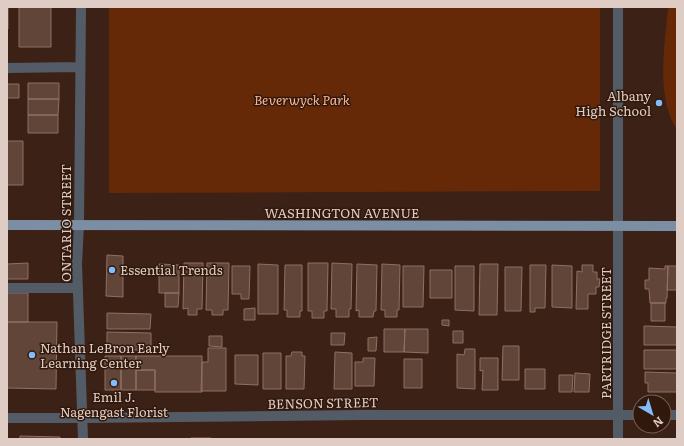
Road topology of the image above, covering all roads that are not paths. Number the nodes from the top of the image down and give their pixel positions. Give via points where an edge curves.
1 (81, 7) edge
2 (618, 7) edge
3 (80, 67) junction
4 (7, 68) edge
5 (7, 225) edge
6 (79, 225) junction
7 (619, 226) junction
8 (677, 226) edge
9 (7, 288) edge
10 (78, 288) junction
11 (618, 415) junction
12 (632, 415) edge
13 (7, 418) edge
14 (83, 418) junction
15 (83, 439) edge
16 (618, 439) edge

1 - 3 street, ONTARIO STREET
2 - 7 street, PARTRIDGE STREET
3 - 4 street
3 - 6 street, ONTARIO STREET
5 - 6 main road, WASHINGTON AVENUE
6 - 7 main road, WASHINGTON AVENUE
6 - 10 street, ONTARIO STREET
7 - 8 main road, WASHINGTON AVENUE
7 - 11 street, PARTRIDGE STREET
9 - 10 street
10 - 14 street, ONTARIO STREET
11 - 12 street, BENSON STREET
11 - 14 street, BENSON STREET
11 - 16 street, PARTRIDGE STREET
13 - 14 street, BENSON STREET
14 - 15 street, ONTARIO STREET

